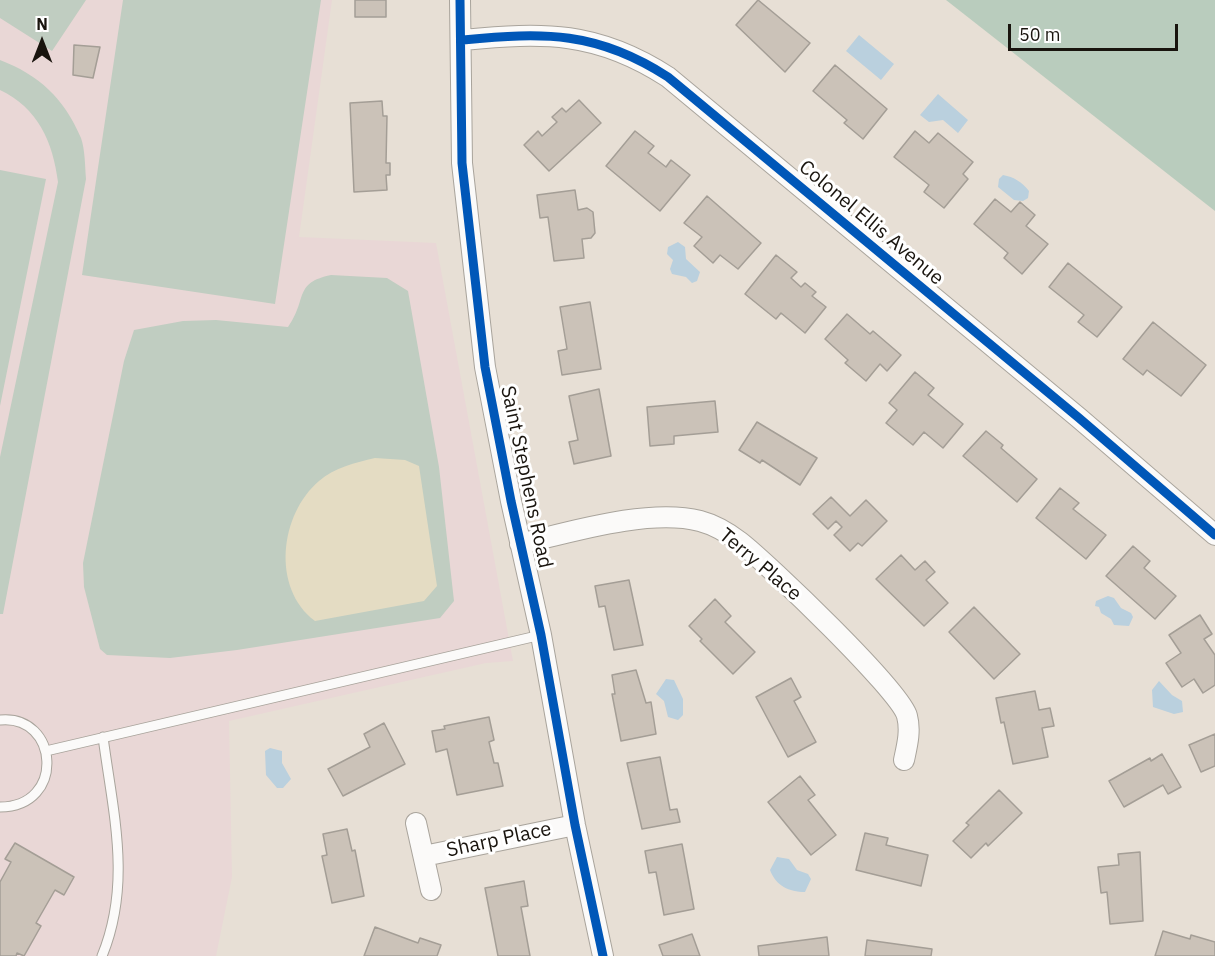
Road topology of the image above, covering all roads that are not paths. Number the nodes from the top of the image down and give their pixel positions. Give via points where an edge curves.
1 (460, 0) edge
2 (463, 40) junction
3 (1215, 535) edge
4 (520, 544) junction
5 (542, 635) junction
6 (0, 720) edge
7 (103, 737) junction
8 (46, 751) junction
9 (904, 760) dead end
10 (0, 807) edge
11 (416, 823) dead end
12 (575, 825) junction
13 (424, 856) junction
14 (432, 890) dead end
15 (102, 956) edge
16 (603, 956) edge

1 - 2 street, Saint Stephens Road
2 - 3 street, Colonel Ellis Avenue via 518,35 578,39 624,51 668,77
2 - 4 street, Saint Stephens Road via 462,163 474,292 484,367
4 - 5 street, Saint Stephens Road
4 - 9 street, Terry Place via 576,530 654,518 679,518 719,528 789,586 891,691 906,714 909,738
5 - 7 lane
5 - 12 street, Saint Stephens Road
6 - 8 lane via 30,728
7 - 8 lane
7 - 15 lane via 119,864 119,897 113,929
8 - 10 lane via 45,780 37,793 26,802
11 - 13 street, Sharp Place
12 - 13 street, Sharp Place
12 - 16 street, Saint Stephens Road
13 - 14 street, Sharp Place

